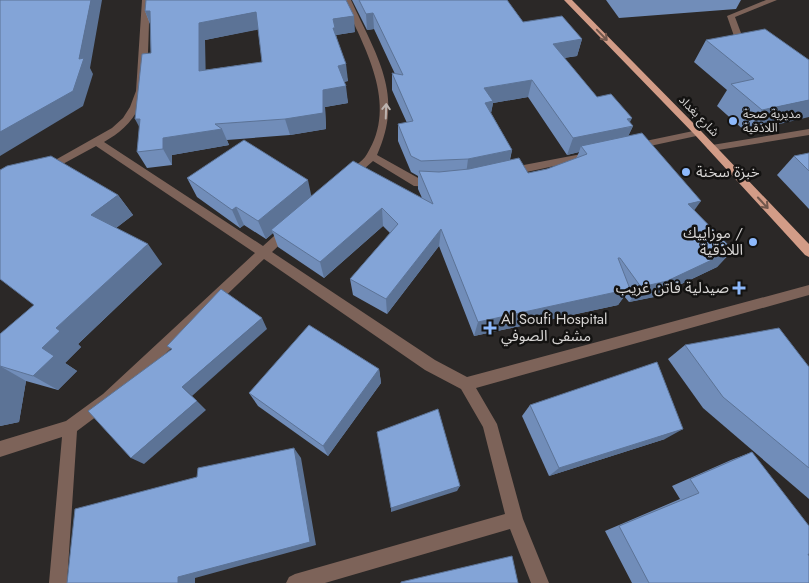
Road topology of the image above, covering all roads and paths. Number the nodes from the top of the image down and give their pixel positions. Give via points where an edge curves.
1 (146, 0) edge
2 (347, 0) edge
3 (568, 0) edge
4 (773, 0) edge
5 (759, 50) edge
6 (809, 132) edge
7 (698, 134) junction
8 (98, 143) junction
9 (712, 148) junction
10 (621, 149) edge
11 (602, 153) edge
12 (371, 156) junction
13 (35, 175) edge
14 (495, 175) edge
15 (342, 182) edge
16 (448, 183) edge
17 (299, 220) edge
18 (263, 251) junction
19 (809, 252) edge
20 (809, 290) edge
21 (466, 384) junction
22 (70, 427) junction
23 (0, 449) edge
24 (515, 519) junction
25 (58, 583) edge
26 (295, 583) edge
27 (540, 583) edge

1 - 8 street via 137,103 128,120
12 -> 2 street via 384,131 386,105 382,80
3 -> 7 main road, شارع بغداد
4 - 5 street via 731,16 737,34
6 - 9 street
7 - 9 main road, شارع بغداد
7 - 10 street
8 - 13 street
8 - 18 street
9 -> 19 main road, شارع بغداد
11 - 14 street
12 - 15 street
12 - 16 street via 418,183
17 - 18 street
18 - 21 street via 430,365
18 - 22 street via 108,399
20 - 21 street
21 - 24 street via 490,424
22 - 23 street
22 - 25 street
24 - 26 street
24 - 27 street

